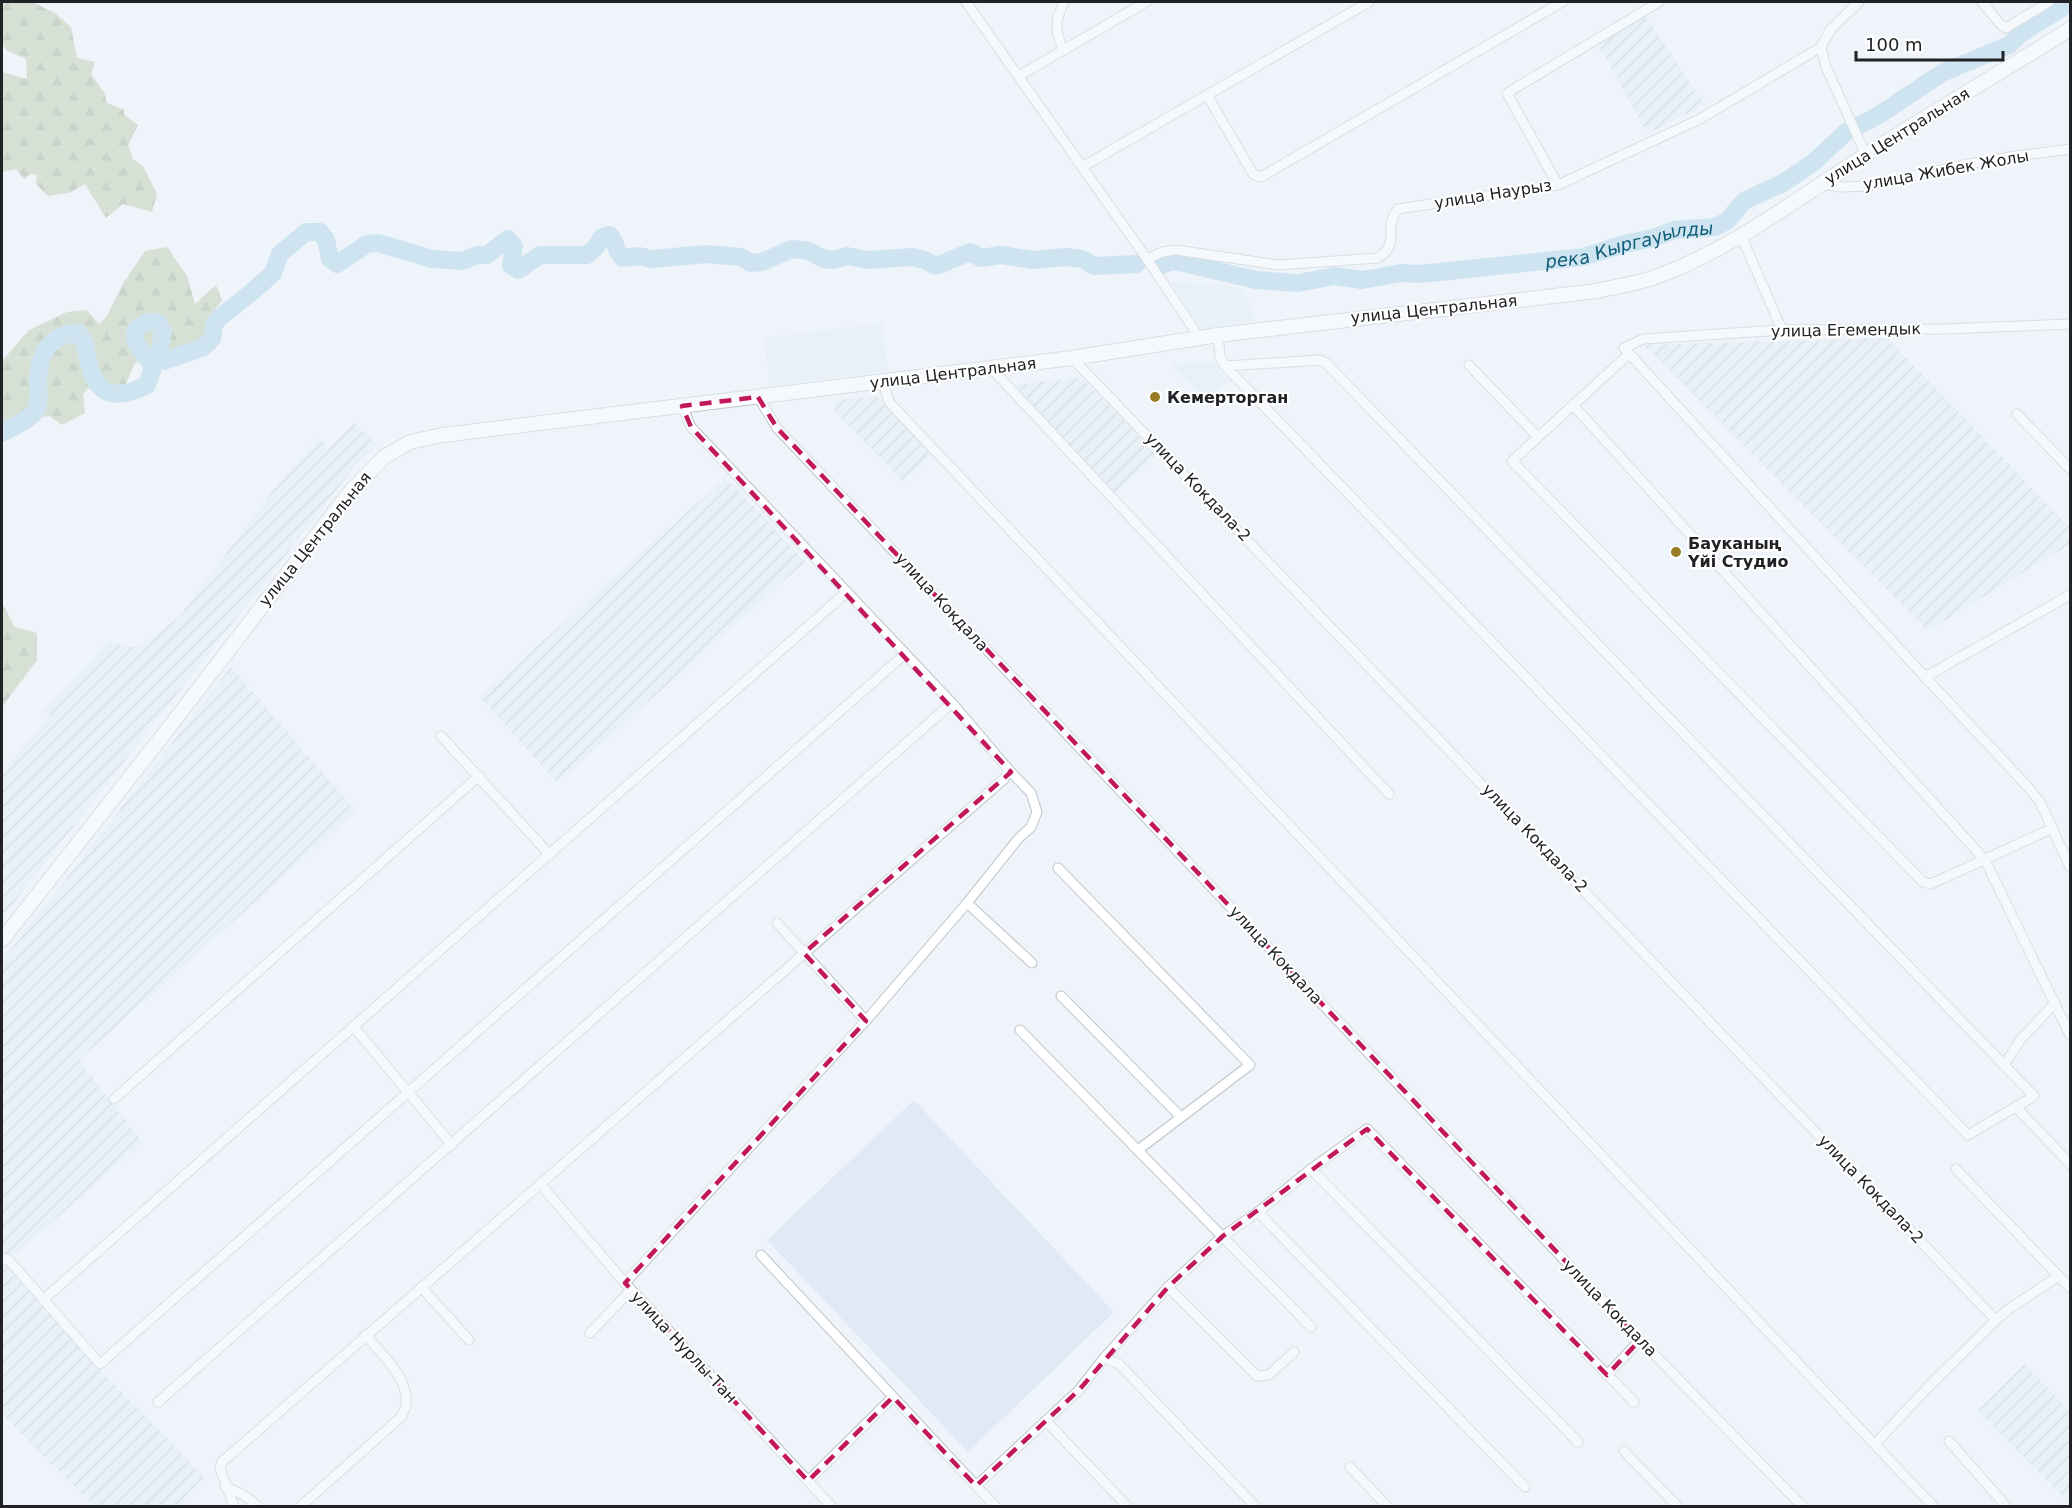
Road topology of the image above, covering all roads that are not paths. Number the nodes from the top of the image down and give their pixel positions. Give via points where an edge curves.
1 (966, 2) edge
2 (1064, 2) edge
3 (1146, 2) edge
4 (1369, 2) edge
5 (1562, 2) edge
6 (1659, 2) edge
7 (1859, 2) edge
8 (1982, 2) edge
9 (2049, 2) edge
10 (2070, 29) edge
11 (1821, 47) junction
12 (1063, 50) junction
13 (1018, 76) junction
14 (1207, 95) junction
15 (2070, 149) edge
16 (1866, 155) junction
17 (1083, 167) junction
18 (1821, 184) junction
19 (1558, 185) junction
20 (1741, 235) junction
21 (1147, 259) junction
22 (2070, 324) edge
23 (1782, 330) junction
24 (1218, 334) junction
25 (1199, 337) junction
26 (1626, 351) junction
27 (1072, 358) junction
28 (1469, 365) dead end
29 (1225, 366) junction
30 (991, 368) junction
31 (883, 382) junction
32 (758, 397) junction
33 (1573, 405) junction
34 (682, 406) junction
35 (2017, 414) dead end
36 (1538, 437) junction
37 (2070, 469) edge
38 (847, 592) junction
39 (2070, 595) edge
40 (905, 654) junction
41 (1925, 677) junction
42 (951, 703) junction
43 (441, 736) dead end
44 (1009, 770) junction
45 (478, 776) junction
46 (1389, 794) dead end
47 (2054, 828) junction
48 (550, 855) junction
49 (1985, 860) junction
50 (2070, 867) edge
51 (1058, 868) dead end
52 (967, 903) junction
53 (777, 923) dead end
54 (2, 940) edge
55 (804, 953) junction
56 (1032, 963) dead end
57 (1061, 996) dead end
58 (2055, 1003) junction
59 (866, 1021) junction
60 (353, 1026) junction
61 (1020, 1030) dead end
62 (2070, 1035) edge
63 (2004, 1065) junction
64 (408, 1092) junction
65 (114, 1099) dead end
66 (2016, 1107) junction
67 (1181, 1117) junction
68 (452, 1145) junction
69 (1138, 1150) junction
70 (2070, 1164) edge
71 (1311, 1169) junction
72 (1956, 1169) dead end
73 (540, 1184) junction
74 (1258, 1212) junction
75 (1223, 1236) junction
76 (761, 1255) dead end
77 (2, 1259) edge
78 (2059, 1276) junction
79 (628, 1286) junction
80 (421, 1287) junction
81 (1168, 1287) junction
82 (2070, 1288) edge
83 (44, 1299) junction
84 (1996, 1320) junction
85 (1311, 1327) dead end
86 (590, 1333) dead end
87 (365, 1335) junction
88 (469, 1340) dead end
89 (1640, 1340) junction
90 (1294, 1352) dead end
91 (1104, 1358) junction
92 (1607, 1375) junction
93 (894, 1397) junction
94 (158, 1402) dead end
95 (1634, 1402) dead end
96 (1046, 1421) junction
97 (1578, 1442) dead end
98 (1949, 1442) dead end
99 (1875, 1444) junction
100 (1624, 1451) dead end
101 (1350, 1467) dead end
102 (808, 1481) junction
103 (225, 1486) junction
104 (976, 1486) junction
105 (1525, 1486) dead end
106 (234, 1506) edge
107 (258, 1506) edge
108 (301, 1506) edge
109 (831, 1506) edge
110 (995, 1506) edge
111 (1127, 1506) edge
112 (1255, 1506) edge
113 (1387, 1506) edge
114 (1677, 1506) edge
115 (1802, 1506) edge
116 (1933, 1506) edge
117 (2006, 1506) edge

1 - 13 street
2 - 12 street via 1057,16 1056,34
3 - 12 street
4 - 14 street
5 - 14 street via 1261,177 1253,174
6 - 19 street via 1507,93
7 - 11 street, улица Наурыз via 1831,29
8 - 9 street via 2006,28
10 - 16 main road, улица Центральная
11 - 16 street via 1826,67
11 - 19 street, улица Наурыз via 1700,119
12 - 13 street
13 - 17 street
14 - 17 street
15 - 18 street, улица Жибек Жолы via 1968,164 1868,186
16 - 18 main road, улица Центральная
17 - 21 street
18 - 20 main road, улица Центральная
19 - 21 street, улица Наурыз via 1398,209 1391,216 1390,247 1377,258 1279,265 1176,250
20 - 23 street
20 - 24 main road, улица Центральная via 1651,278 1597,291
21 - 25 street
22 - 23 street, улица Егемендык
23 - 26 street, улица Егемендык via 1643,339
24 - 25 main road, улица Центральная
24 - 29 street
25 - 27 main road, улица Центральная
26 - 33 street
26 - 41 street
27 - 30 main road, улица Центральная
27 - 84 street, улица Кокдала-2
28 - 36 street
29 - 63 street via 1320,360 1326,363
29 - 66 street via 1968,1135
30 - 31 main road, улица Центральная
30 - 46 street
31 - 32 main road, улица Центральная
31 - 99 street via 890,402
32 - 34 main road, улица Центральная
32 - 89 street, улица Кокдала via 777,428
33 - 36 street
33 - 49 street
34 - 38 street via 692,427
34 - 54 main road, улица Центральная via 443,435 410,442 384,457 349,493
35 - 37 street
36 - 49 street via 1512,461 1923,882 1931,884
38 - 40 street
38 - 48 street
39 - 41 street
40 - 42 street
40 - 64 street
41 - 47 street via 2040,802
42 - 44 street
42 - 68 street
43 - 45 street
44 - 52 street via 1031,793 1037,812 1031,827
44 - 55 street
45 - 48 street
45 - 65 street
47 - 49 street
47 - 50 street
48 - 60 street
49 - 58 street
51 - 67 street via 1250,1065
52 - 56 street
52 - 59 street
53 - 55 street
55 - 59 street
55 - 73 street
57 - 67 street
58 - 62 street
58 - 63 street via 2021,1039
59 - 79 street
60 - 64 street
60 - 83 street
61 - 69 street
63 - 66 street via 2034,1096
64 - 68 street
64 - 83 street via 100,1364
66 - 70 street
67 - 69 street
68 - 94 street
69 - 75 street
71 - 74 street
71 - 92 street via 1367,1129
71 - 97 street
72 - 78 street
73 - 79 street, улица Нурлы-Тан
73 - 80 street
74 - 75 street
74 - 105 street
75 - 81 street
75 - 85 street
76 - 93 street
77 - 83 street via 8,1259
78 - 82 street
78 - 84 street
79 - 86 street
79 - 102 street, улица Нурлы-Тан
80 - 87 street
80 - 88 street
81 - 90 street via 1257,1376 1269,1375
81 - 91 street
84 - 99 street
87 - 103 street via 222,1462
87 - 108 street via 400,1378 406,1405 401,1417
89 - 92 street
89 - 115 street, улица Кокдала
91 - 96 street via 1079,1390
91 - 112 street via 1119,1364
92 - 95 street
93 - 102 street
93 - 104 street
96 - 104 street
96 - 111 street
98 - 117 street
99 - 116 street
100 - 114 street
101 - 113 street
102 - 109 street, улица Нурлы-Тан
103 - 106 street
103 - 107 street
104 - 110 street

